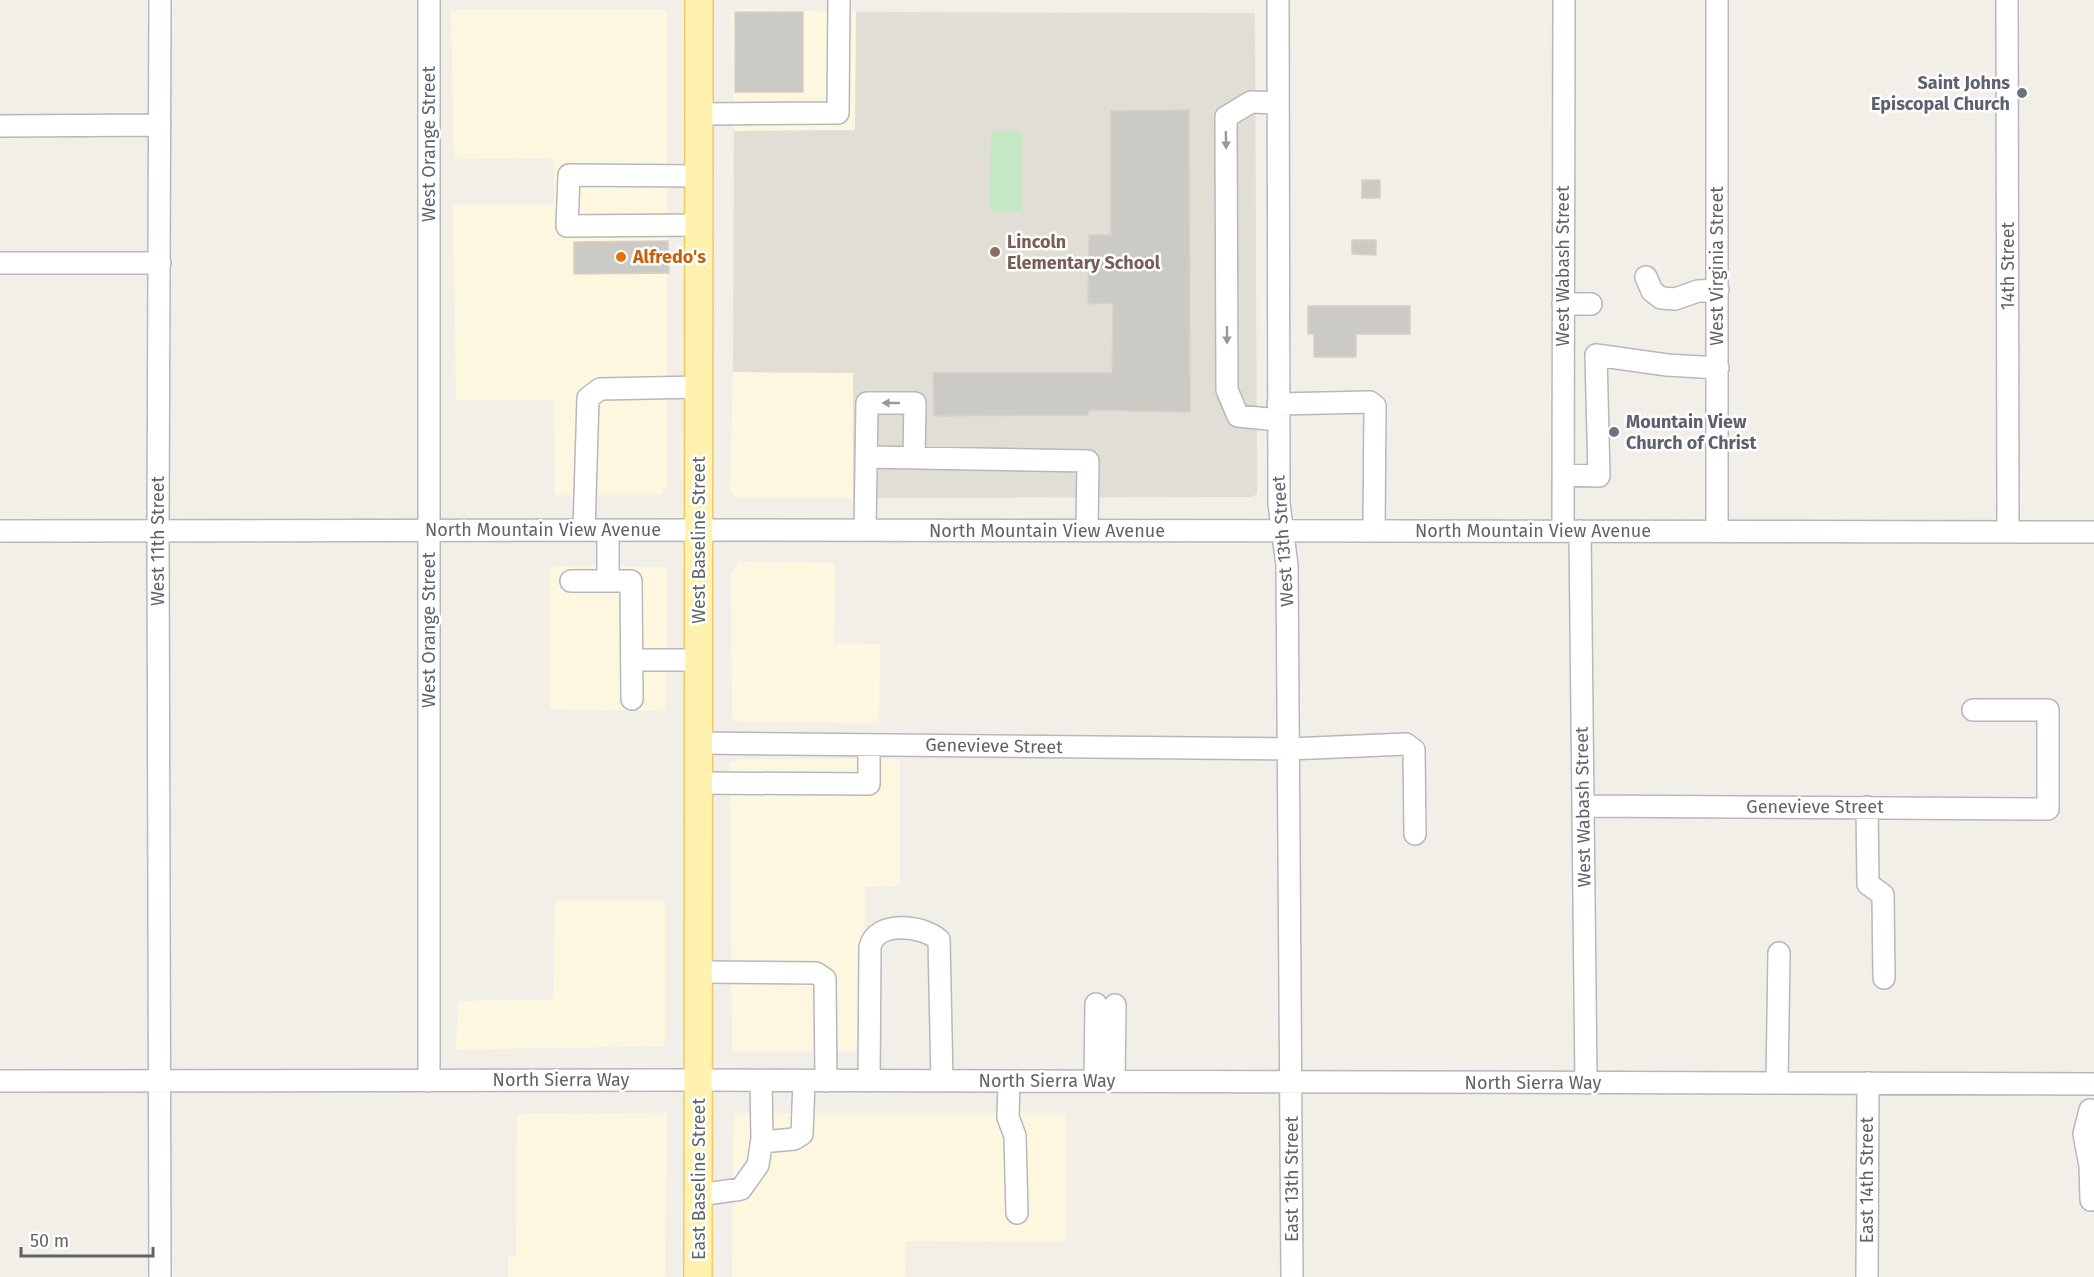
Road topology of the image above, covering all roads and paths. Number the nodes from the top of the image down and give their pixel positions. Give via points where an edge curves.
1 (160, 0) edge
2 (429, 0) edge
3 (699, 0) edge
4 (839, 0) edge
5 (1278, 0) edge
6 (1563, 0) edge
7 (1717, 0) edge
8 (2007, 0) edge
9 (1278, 103) junction
10 (699, 114) junction
11 (160, 125) junction
12 (0, 126) edge
13 (699, 176) junction
14 (699, 225) junction
15 (0, 263) edge
16 (160, 263) junction
17 (1646, 277) dead end
18 (1718, 290) junction
19 (1563, 304) junction
20 (1591, 304) dead end
21 (1563, 354) junction
22 (1596, 355) junction
23 (1718, 368) junction
24 (699, 387) junction
25 (1278, 412) junction
26 (866, 457) junction
27 (914, 458) junction
28 (1564, 475) junction
29 (699, 530) junction
30 (0, 531) edge
31 (158, 531) junction
32 (429, 531) junction
33 (584, 531) junction
34 (608, 531) junction
35 (865, 531) junction
36 (1087, 531) junction
37 (1282, 531) junction
38 (1374, 531) junction
39 (1572, 531) junction
40 (1717, 531) junction
41 (2008, 532) junction
42 (2094, 532) edge
43 (571, 581) dead end
44 (608, 581) junction
45 (632, 660) junction
46 (699, 660) junction
47 (632, 699) dead end
48 (1973, 710) dead end
49 (699, 743) junction
50 (869, 745) junction
51 (1289, 749) junction
52 (699, 783) junction
53 (1583, 806) junction
54 (1866, 807) junction
55 (1415, 834) dead end
56 (1779, 953) dead end
57 (699, 972) junction
58 (1884, 978) dead end
59 (1106, 1004) dead end
60 (699, 1080) junction
61 (0, 1081) edge
62 (160, 1081) junction
63 (429, 1081) junction
64 (760, 1081) junction
65 (804, 1081) junction
66 (826, 1081) junction
67 (869, 1081) junction
68 (942, 1081) junction
69 (1009, 1081) junction
70 (1105, 1081) junction
71 (1292, 1082) junction
72 (1586, 1083) junction
73 (1778, 1083) junction
74 (1868, 1083) junction
75 (2092, 1084) edge
76 (2092, 1115) edge
77 (762, 1142) junction
78 (2092, 1158) edge
79 (699, 1195) junction
80 (2091, 1200) dead end
81 (1017, 1213) dead end
82 (160, 1277) edge
83 (698, 1277) edge
84 (1292, 1277) edge
85 (1867, 1277) edge

1 - 11 street, West 11th Street
2 - 32 street, West Orange Street
3 - 10 main road, West Baseline Street
4 - 10 street via 837,113
5 - 9 street, West 13th Street
6 - 19 street, West Wabash Street
7 - 18 street, West Virginia Street
8 - 41 street, 14th Street
9 - 25 street, West 13th Street
9 -> 25 street via 1251,102 1226,117 1227,390 1238,416
10 - 13 main road, West Baseline Street
11 - 12 street
11 - 16 street, West 11th Street
13 - 14 main road, West Baseline Street
13 - 14 street via 569,175 567,226
14 - 24 main road, West Baseline Street
15 - 16 street
16 - 31 street, West 11th Street
17 - 18 street via 1652,291 1661,298
18 - 23 street, West Virginia Street
19 - 20 street
19 - 21 street, West Wabash Street
21 - 22 street
21 - 28 street, West Wabash Street
22 - 23 street
22 - 28 street via 1599,476
23 - 40 street, West Virginia Street
24 - 29 main road, West Baseline Street
24 - 33 street via 600,389 588,398
25 - 37 street, West 13th Street
25 - 38 street via 1370,402 1375,406
26 - 27 street
27 -> 26 street via 915,403 867,403
26 - 35 street
27 - 36 street via 1088,461
28 - 39 street, West Wabash Street
29 - 34 street, North Mountain View Avenue
29 - 35 street, North Mountain View Avenue
29 - 46 main road, West Baseline Street
30 - 31 street, North Mountain View Avenue
31 - 32 street, North Mountain View Avenue
31 - 62 street, West 11th Street
32 - 33 street, North Mountain View Avenue
32 - 63 street, West Orange Street
33 - 34 street, North Mountain View Avenue
34 - 44 street
35 - 36 street, North Mountain View Avenue
36 - 37 street, North Mountain View Avenue
37 - 38 street, North Mountain View Avenue
37 - 51 street, West 13th Street via 1287,565
38 - 39 street, North Mountain View Avenue
39 - 40 street, North Mountain View Avenue
39 - 53 street, West Wabash Street
40 - 41 street, North Mountain View Avenue
41 - 42 street, North Mountain View Avenue
43 - 44 street
44 - 45 street via 631,581
45 - 46 street
45 - 47 street
46 - 49 main road, West Baseline Street
48 - 54 street, Genevieve Street via 2048,710 2048,809
49 - 50 street, Genevieve Street
49 - 52 main road, West Baseline Street
50 - 51 street, Genevieve Street
50 - 52 street via 869,784
51 - 55 street, Genevieve Street via 1406,744 1414,750
51 - 71 street, West 13th Street
52 - 57 main road, West Baseline Street
53 - 54 street, Genevieve Street
53 - 72 street, West Wabash Street
54 - 58 street via 1868,884 1883,895
56 - 73 street
57 - 60 main road, West Baseline Street
57 - 66 street via 816,973 825,979
59 - 70 street
60 - 63 street, North Sierra Way
60 - 64 street, North Sierra Way
60 - 79 main road, East Baseline Street
61 - 62 street, North Sierra Way
62 - 63 street, North Sierra Way
62 - 82 street, West 11th Street
64 - 65 street, North Sierra Way
64 - 77 street
65 - 66 street, North Sierra Way
65 - 77 street via 802,1134 794,1139
66 - 67 street, North Sierra Way
67 - 68 street, North Sierra Way
67 - 68 street via 871,940 892,928 924,931 939,940
68 - 69 street, North Sierra Way
69 - 70 street, North Sierra Way
69 - 81 street via 1008,1118 1015,1136
70 - 71 street, North Sierra Way
71 - 72 street, North Sierra Way
71 - 84 street, East 13th Street
72 - 73 street, North Sierra Way
73 - 74 street, North Sierra Way
74 - 75 street, North Sierra Way
74 - 85 street, East 14th Street
75 - 76 street
76 - 78 street via 2084,1134
77 - 79 street via 758,1165 741,1189
78 - 80 street
79 - 83 main road, East Baseline Street

